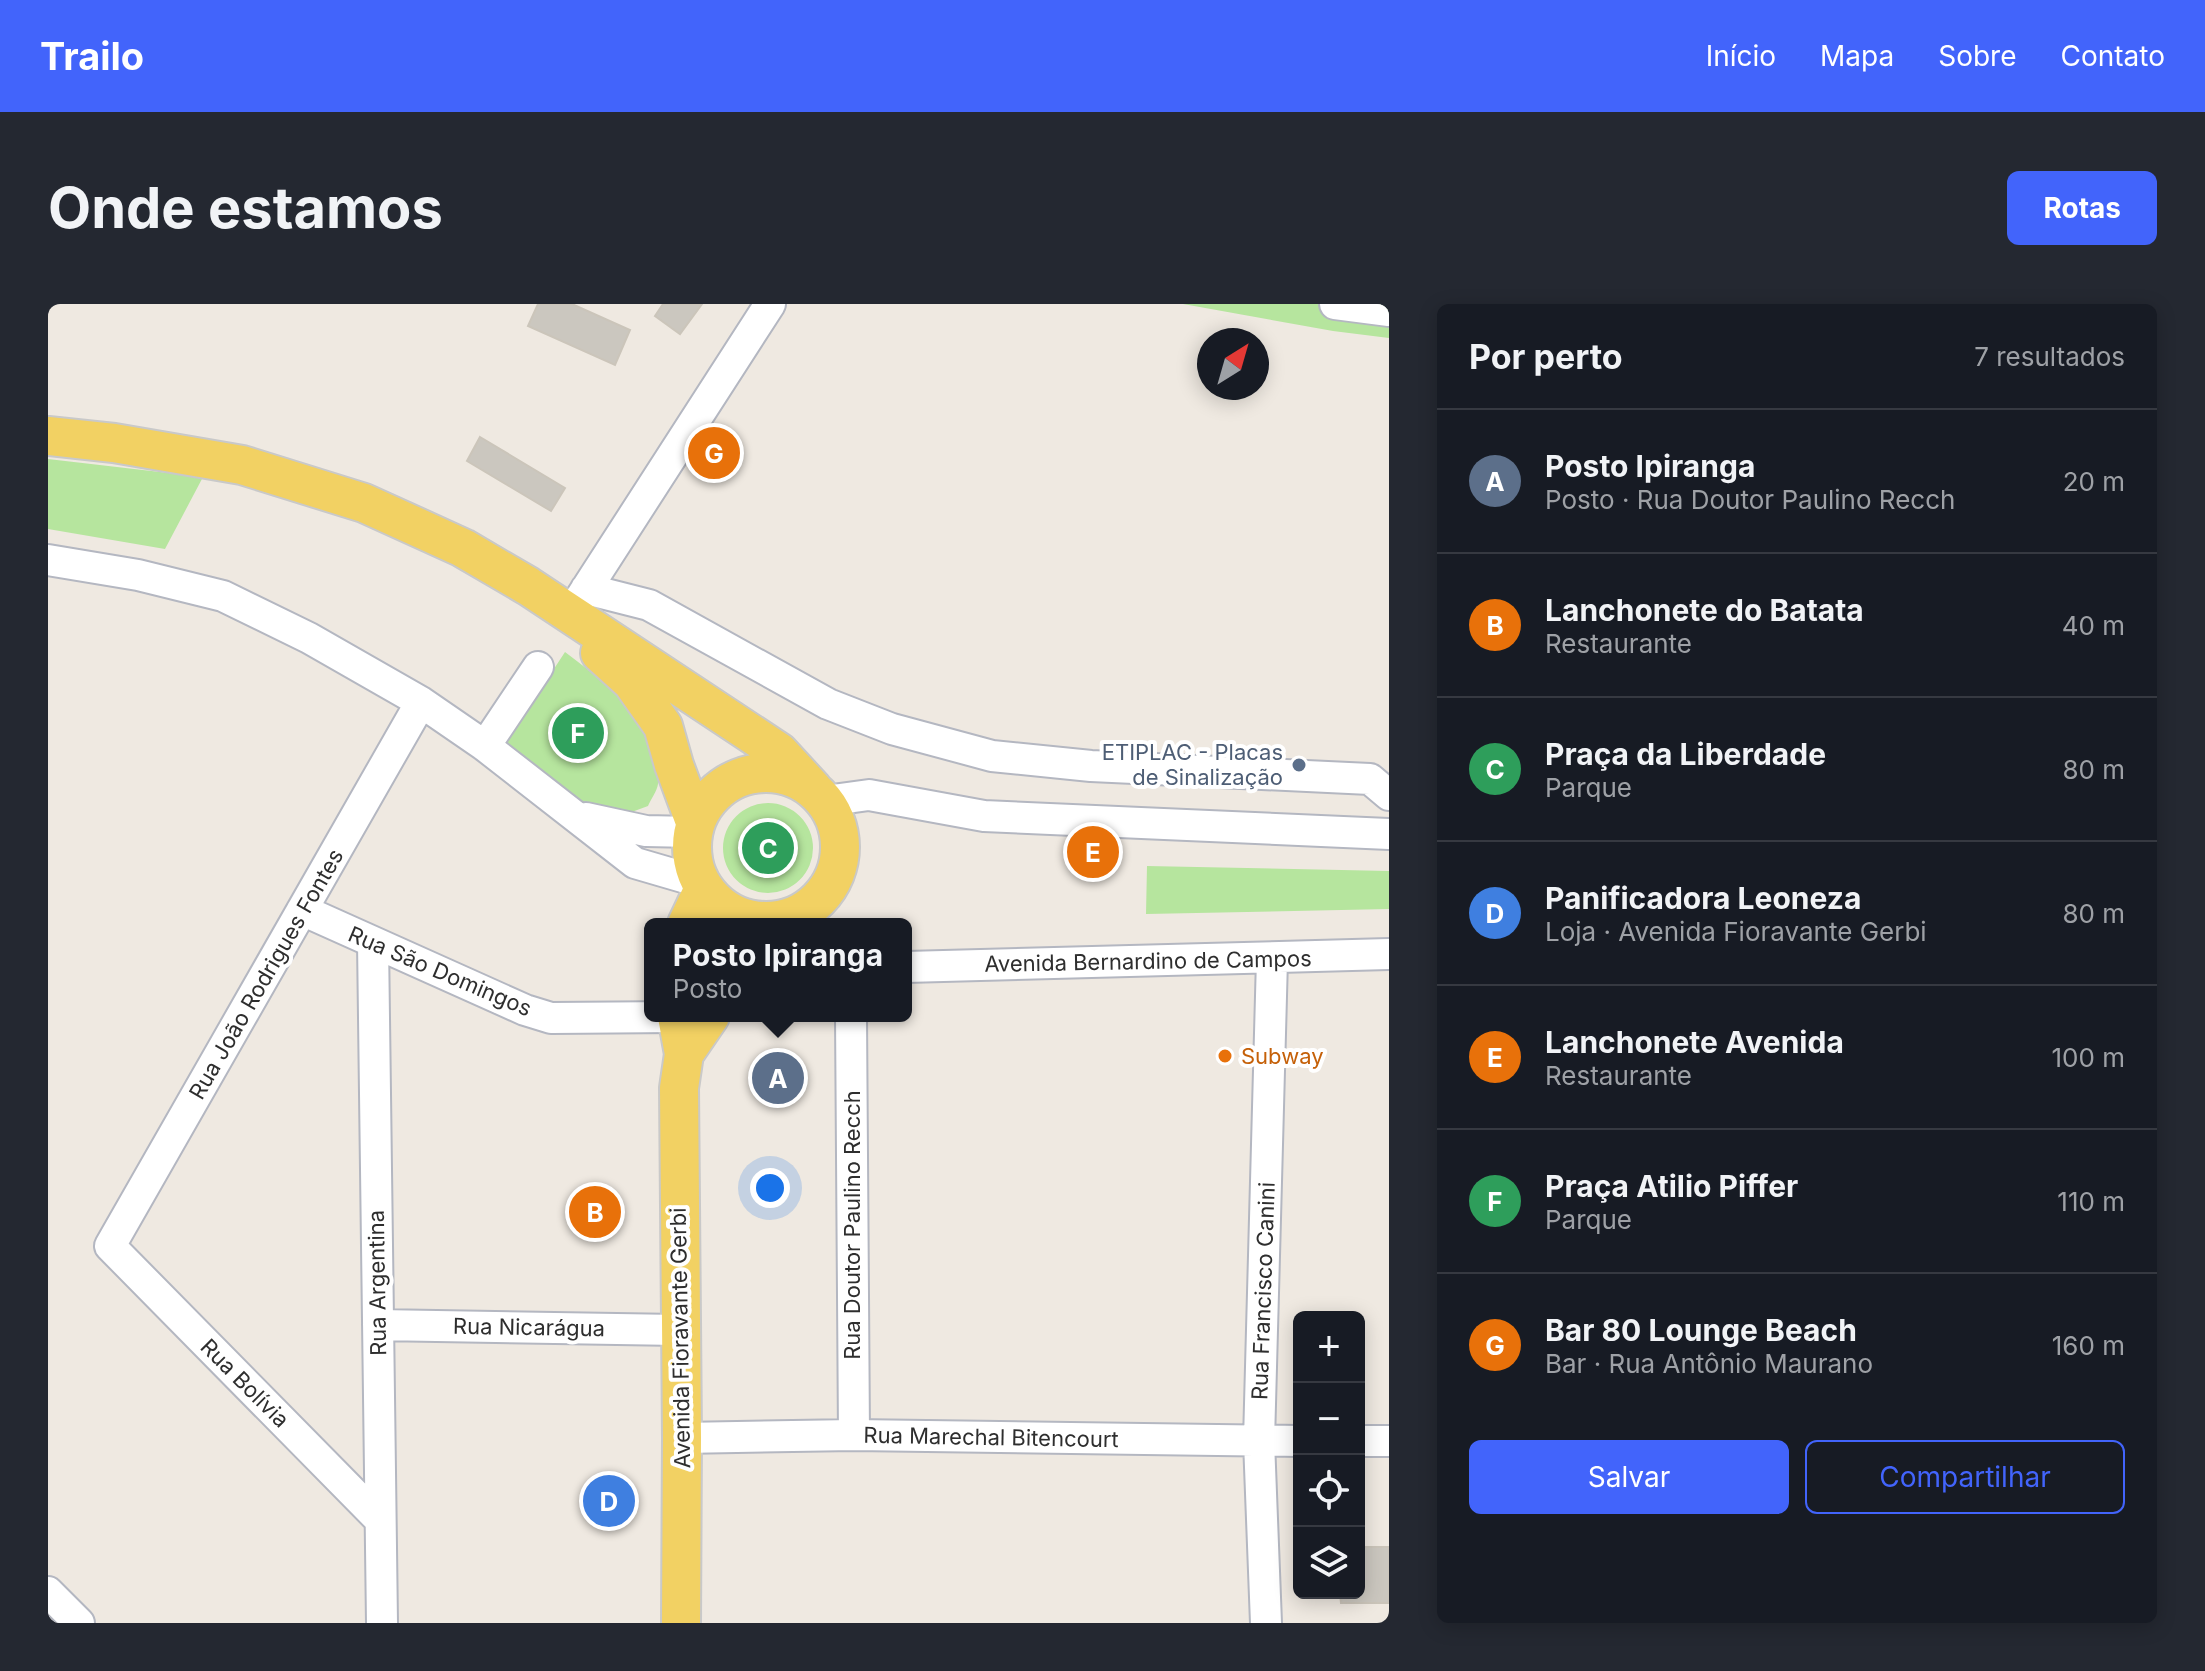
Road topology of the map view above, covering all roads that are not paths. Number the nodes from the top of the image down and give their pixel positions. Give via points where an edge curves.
1 (1335, 304) edge
2 (765, 307) edge
3 (1389, 311) edge
4 (48, 436) edge
5 (48, 560) edge
6 (574, 608) junction
7 (538, 667) dead end
8 (421, 702) junction
9 (485, 746) junction
10 (819, 795) junction
11 (1389, 795) edge
12 (577, 816) junction
13 (694, 827) junction
14 (1389, 834) edge
15 (702, 885) junction
16 (302, 910) junction
17 (689, 918) edge
18 (744, 918) edge
19 (787, 918) edge
20 (373, 942) junction
21 (1389, 954) edge
22 (1272, 959) junction
23 (912, 967) edge
24 (644, 1017) edge
25 (687, 1022) edge
26 (851, 1022) edge
27 (110, 1246) joint
28 (378, 1325) junction
29 (679, 1330) junction
30 (854, 1435) junction
31 (682, 1438) junction
32 (1259, 1441) junction
33 (1293, 1441) edge
34 (1365, 1441) edge
35 (1389, 1441) edge
36 (380, 1520) junction
37 (48, 1592) edge
38 (79, 1623) edge
39 (382, 1623) edge
40 (681, 1623) edge
41 (1266, 1623) edge

1 - 3 street
2 - 6 street
4 - 6 main road via 242,465 364,503 463,548
5 - 8 street via 223,596
6 - 10 main road via 779,752
6 - 11 street via 649,605 828,704 892,729 992,756 1370,779
6 - 13 main road via 663,726
7 - 9 street
8 - 9 street
8 - 16 street, Rua João Rodrigues Fontes
9 - 12 street
10 - 13 main road via 787,776 759,772 732,780 710,797
10 - 14 street via 869,795 984,816
10 - 19 main road via 840,835 837,871 817,902
12 - 13 street via 646,831
12 - 15 street via 635,863
13 - 15 main road via 692,858
15 - 17 main road
15 - 18 main road via 722,907
16 - 20 street, Rua São Domingos
16 - 27 street, Rua João Rodrigues Fontes
20 - 24 street, Rua São Domingos via 551,1018
20 - 28 street, Rua Argentina
21 - 22 street, Avenida Bernardino de Campos
22 - 23 street, Avenida Bernardino de Campos
22 - 32 street, Rua Francisco Canini
25 - 29 main road, Avenida Fioravante Gerbi via 679,1088
26 - 30 street, Rua Doutor Paulino Recch
27 - 36 street, Rua Bolívia
28 - 29 street, Rua Nicarágua
28 - 36 street, Rua Argentina
29 - 31 main road, Avenida Fioravante Gerbi
30 - 31 street, Rua Marechal Bitencourt
30 - 32 street, Rua Marechal Bitencourt
31 - 40 main road, Avenida Fioravante Gerbi
32 - 33 street, Rua Marechal Bitencourt
32 - 41 street, Rua Francisco Canini
34 - 35 street
36 - 39 street, Rua Argentina
37 - 38 street

